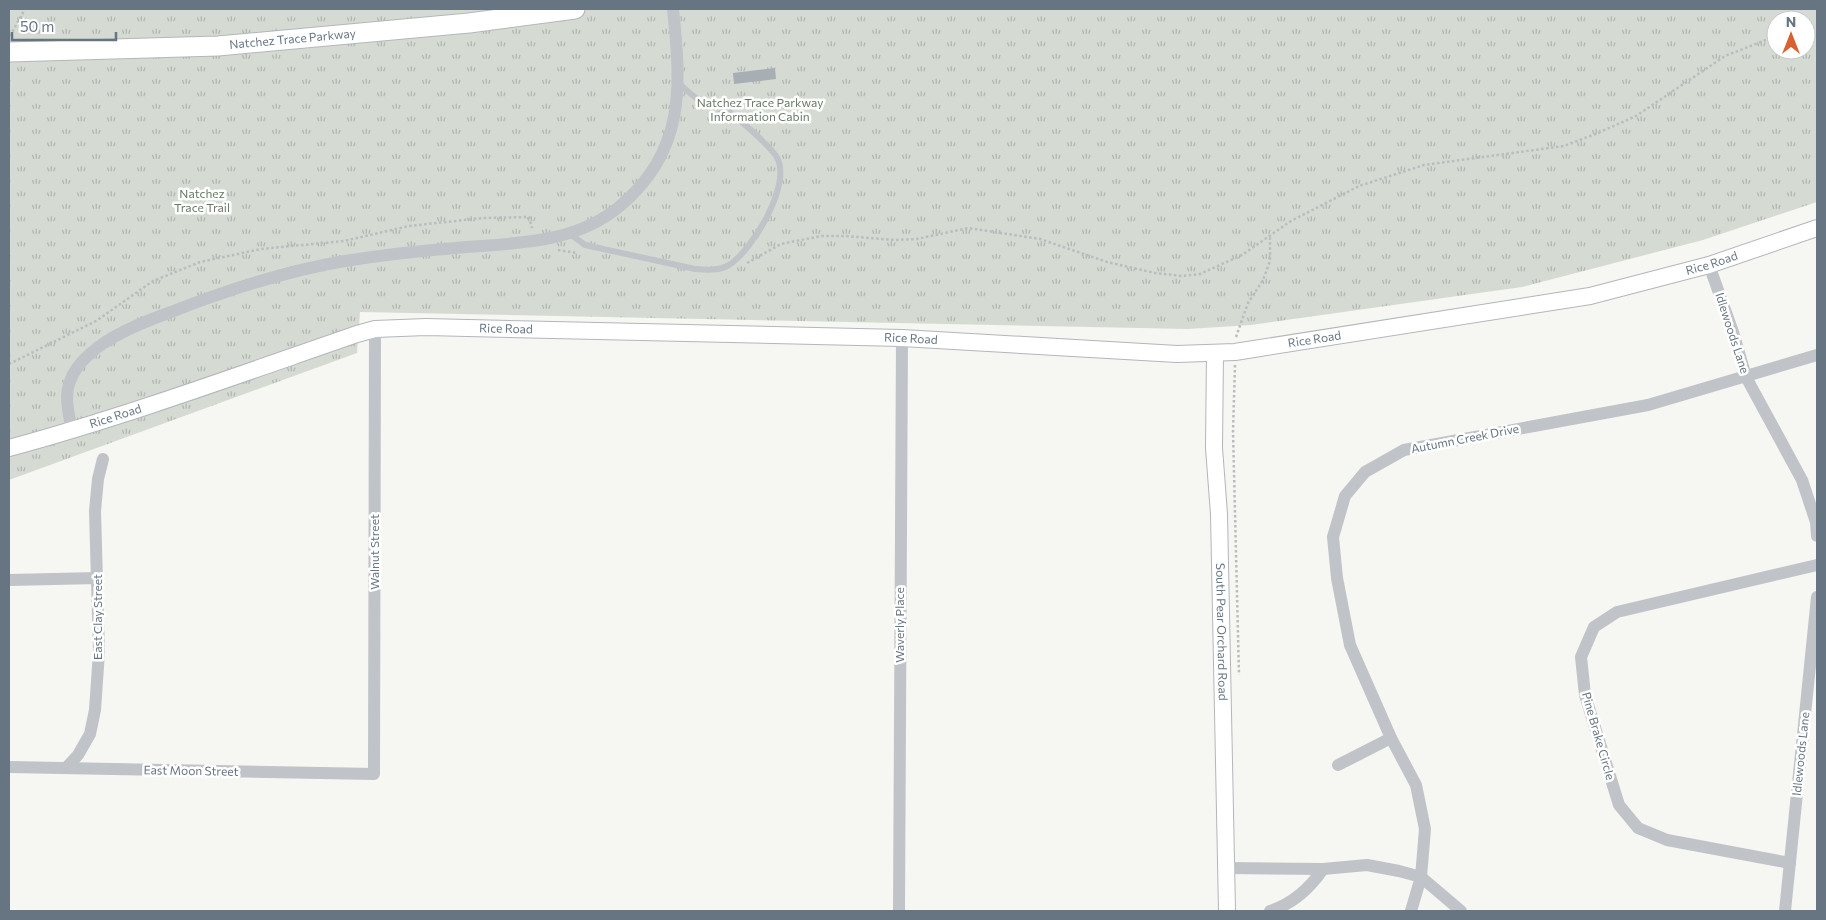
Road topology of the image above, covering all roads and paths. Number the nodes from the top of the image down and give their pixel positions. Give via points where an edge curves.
1 (25, 9) edge
2 (575, 9) edge
3 (673, 9) edge
4 (9, 39) edge
5 (1766, 40) edge
6 (9, 52) edge
7 (679, 84) junction
8 (725, 111) junction
9 (712, 117) dead end
10 (1817, 228) edge
11 (570, 234) junction
12 (1270, 236) junction
13 (557, 250) dead end
14 (578, 253) dead end
15 (1709, 265) junction
16 (739, 268) dead end
17 (375, 329) junction
18 (902, 338) junction
19 (1236, 338) dead end
20 (1215, 353) junction
21 (1817, 355) edge
22 (1746, 377) junction
23 (72, 431) junction
24 (9, 448) edge
25 (103, 459) dead end
26 (1817, 536) edge
27 (1817, 565) edge
28 (98, 578) junction
29 (9, 580) edge
30 (1817, 597) edge
31 (1391, 738) junction
32 (1338, 765) dead end
33 (9, 767) edge
34 (66, 768) junction
35 (374, 774) joint
36 (1790, 862) junction
37 (1226, 868) junction
38 (1323, 869) junction
39 (1421, 877) junction
40 (899, 911) edge
41 (1227, 911) edge
42 (1270, 911) edge
43 (1411, 911) edge
44 (1461, 911) edge
45 (1785, 911) edge

1 - 4 path
2 - 6 main road, Natchez Trace Parkway via 469,23 218,46
3 - 7 street
5 - 12 path via 1725,56 1636,116 1598,133 1564,146 1424,165 1359,186 1291,221
7 - 8 lane via 703,102 714,103
7 - 11 street via 672,127 653,169 632,195 610,214
8 - 9 lane
8 - 11 lane via 760,140 779,164 779,179 772,204 749,248 737,260 720,269 695,269 585,245
10 - 15 street, Rice Road
11 - 23 street via 307,268 203,299 110,339 84,359 76,369 67,396
12 - 16 path via 1218,268 1182,276 1107,262 1040,240 968,228 916,239 821,236 781,244
12 - 19 path via 1270,260 1263,280 1248,303
13 - 14 path
15 - 20 street, Rice Road via 1590,296
15 - 22 street, Idlewoods Lane
17 - 18 street, Rice Road via 426,327
17 - 23 street, Rice Road
17 - 35 street, Walnut Street
18 - 20 street, Rice Road via 1176,354
18 - 40 street, Waverly Place
20 - 37 street, South Pear Orchard Road via 1214,448 1219,514
21 - 22 street, Autumn Creek Drive
22 - 26 street, Idlewoods Lane via 1802,480 1816,522
22 - 31 street, Autumn Creek Drive via 1648,405 1404,450 1365,472 1346,496 1333,537 1337,578 1350,645
23 - 24 street, Rice Road
25 - 28 street, East Clay Street via 96,511
27 - 36 street, Pine Brake Circle via 1617,612 1594,626 1581,657 1585,695 1619,805 1638,828 1666,840
28 - 29 street
28 - 34 street, East Clay Street via 99,652 95,710 90,734
30 - 36 street, Idlewoods Lane
31 - 32 street
31 - 39 street, Autumn Creek Drive via 1416,785 1424,829
33 - 34 street, East Moon Street
34 - 35 street, East Moon Street
36 - 45 street, Idlewoods Lane
37 - 38 street
37 - 41 street, South Pear Orchard Road
38 - 39 street via 1367,865
38 - 42 street via 1296,898
39 - 43 street, Autumn Creek Drive
39 - 44 street

